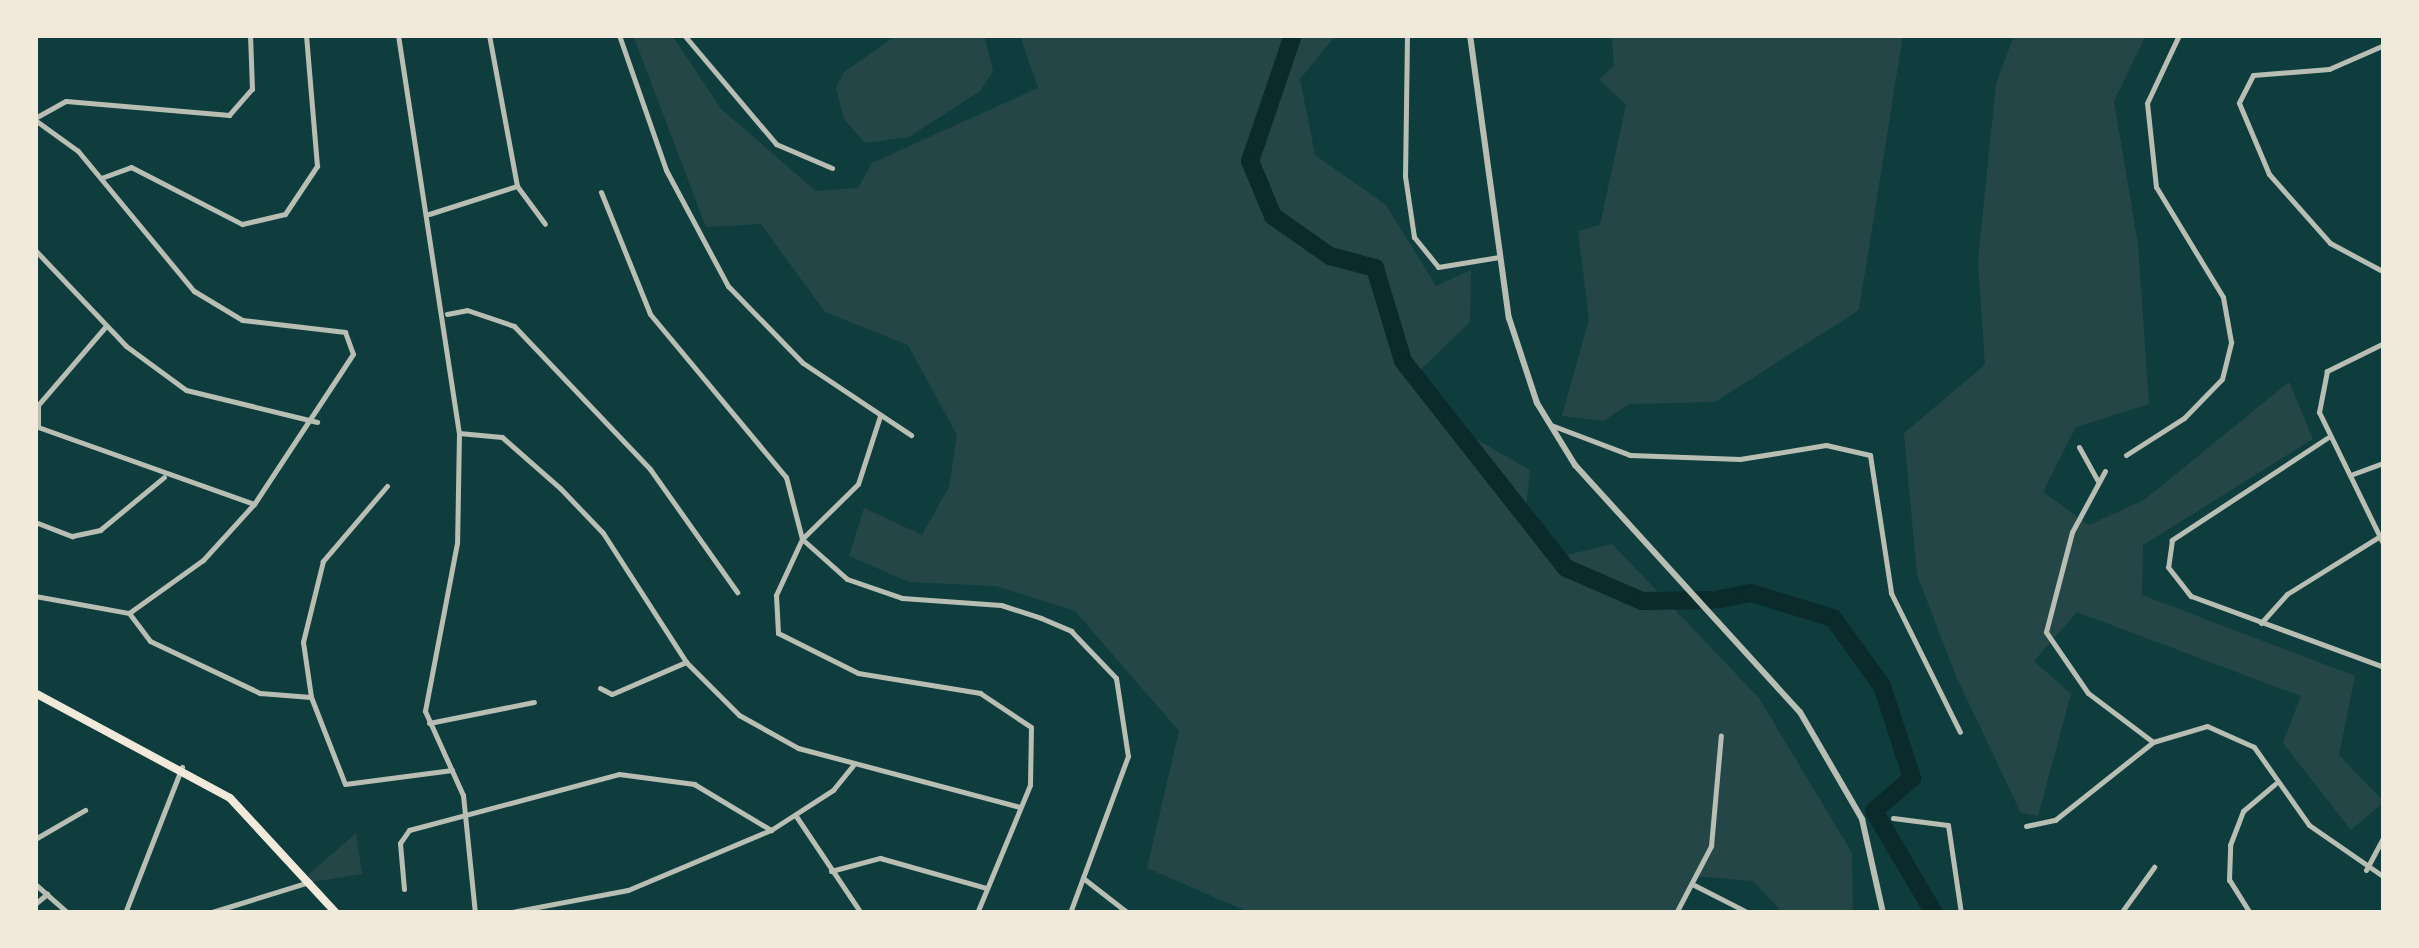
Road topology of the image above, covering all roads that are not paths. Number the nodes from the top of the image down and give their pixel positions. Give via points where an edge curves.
1 (250, 35) edge
2 (306, 35) edge
3 (398, 35) edge
4 (489, 35) edge
5 (619, 35) edge
6 (684, 35) edge
7 (1407, 35) edge
8 (1470, 35) edge
9 (2178, 35) edge
10 (2384, 45) edge
11 (35, 119) edge
12 (832, 168) dead end
13 (101, 178) junction
14 (517, 186) junction
15 (601, 192) dead end
16 (429, 214) junction
17 (545, 224) dead end
18 (35, 250) edge
19 (1499, 257) junction
20 (2384, 272) edge
21 (447, 314) junction
22 (106, 326) junction
23 (2384, 343) edge
24 (880, 416) junction
25 (317, 422) junction
26 (1548, 424) junction
27 (459, 433) junction
28 (911, 435) dead end
29 (2327, 438) junction
30 (2079, 447) dead end
31 (2126, 455) dead end
32 (2384, 463) edge
33 (2105, 472) dead end
34 (2354, 474) junction
35 (164, 477) junction
36 (2098, 481) junction
37 (387, 486) dead end
38 (254, 504) junction
39 (35, 522) edge
40 (2380, 536) junction
41 (802, 539) junction
42 (2384, 545) edge
43 (737, 592) dead end
44 (35, 596) edge
45 (130, 613) junction
46 (2261, 623) junction
47 (686, 662) junction
48 (2384, 667) edge
49 (600, 688) dead end
50 (35, 693) edge
51 (311, 696) junction
52 (534, 702) dead end
53 (430, 723) junction
54 (1960, 732) dead end
55 (1720, 736) dead end
56 (2152, 742) junction
57 (853, 765) junction
58 (182, 767) junction
59 (452, 770) junction
60 (2276, 784) junction
61 (1020, 807) junction
62 (85, 810) dead end
63 (465, 814) junction
64 (796, 816) junction
65 (1893, 818) dead end
66 (2026, 826) dead end
67 (771, 830) junction
68 (2384, 836) edge
69 (35, 838) edge
70 (2154, 866) dead end
71 (2366, 870) junction
72 (831, 871) junction
73 (2384, 876) edge
74 (1083, 878) junction
75 (309, 882) junction
76 (35, 884) edge
77 (1694, 885) junction
78 (987, 888) junction
79 (404, 889) dead end
80 (47, 894) junction
81 (35, 904) edge
82 (212, 912) edge
83 (68, 913) edge
84 (125, 913) edge
85 (336, 913) edge
86 (475, 913) edge
87 (506, 913) edge
88 (861, 913) edge
89 (977, 913) edge
90 (1070, 913) edge
91 (1128, 913) edge
92 (1676, 913) edge
93 (1749, 913) edge
94 (1883, 913) edge
95 (1961, 913) edge
96 (2121, 913) edge
97 (2250, 913) edge

1 - 11 street via 252,90 229,116 66,100
2 - 13 street via 317,166 285,214 242,224 131,167
3 - 16 street
4 - 14 street
5 - 24 street via 666,170 728,286 803,363
6 - 12 street via 776,144
7 - 19 street via 1404,176 1414,237 1438,268
8 - 19 street
9 - 31 street via 2147,103 2156,187 2222,296 2231,342 2222,379 2184,418
10 - 20 street via 2329,69 2253,75 2239,102 2269,174 2330,242
11 - 13 street
13 - 25 street via 194,291 242,320 336,329 354,354
14 - 16 street
14 - 17 street
15 - 41 street via 650,314 776,460
16 - 21 street
18 - 22 street
19 - 26 street via 1521,365
21 - 27 street
21 - 43 street via 478,312 514,326 650,470
22 - 25 street via 186,390
22 - 35 street via 38,406 38,427
23 - 29 street via 2326,371 2319,412
24 - 28 street
24 - 41 street via 858,484
25 - 38 street
26 - 54 street via 1630,455 1740,459 1826,445 1870,454 1890,592
26 - 94 street via 1709,607 1836,768 1876,861
27 - 47 street via 502,437 560,488 603,533
27 - 53 street via 457,543 425,683
29 - 34 street
29 - 46 street via 2167,549 2168,566 2191,596
30 - 36 street
32 - 34 street
33 - 36 street
34 - 40 street
35 - 38 street
35 - 39 street via 100,530 72,536
36 - 56 street via 2072,532 2046,632 2088,692
37 - 51 street via 324,561 303,642
38 - 45 street via 203,560
40 - 42 street
40 - 46 street via 2302,582
41 - 61 street via 776,594 778,633 824,662 1013,708 1038,753
41 - 74 street via 847,579 902,598 1001,604 1071,632 1094,651 1128,712 1128,756
44 - 45 street
45 - 51 street via 150,641 260,694
46 - 48 street
47 - 49 street via 612,694
47 - 57 street via 739,714 798,748
50 - 58 main road
51 - 59 street via 345,784
52 - 53 street
53 - 59 street
55 - 77 street via 1711,846
56 - 60 street via 2182,728 2234,733
56 - 66 street via 2055,820
57 - 61 street
57 - 64 street
58 - 75 main road via 230,798
58 - 84 street
59 - 63 street
60 - 71 street via 2338,853
60 - 97 street via 2242,812 2230,845 2229,880
61 - 78 street
62 - 69 street
63 - 67 street via 646,772 716,793
63 - 79 street via 401,836
63 - 86 street
64 - 67 street
64 - 72 street
65 - 95 street via 1948,825
67 - 87 street via 628,890
68 - 71 street
70 - 96 street
71 - 73 street
72 - 78 street via 880,858
72 - 88 street
74 - 90 street
74 - 91 street
75 - 82 street
75 - 85 main road
76 - 80 street
77 - 92 street
77 - 93 street
78 - 89 street
80 - 81 street
80 - 83 street

